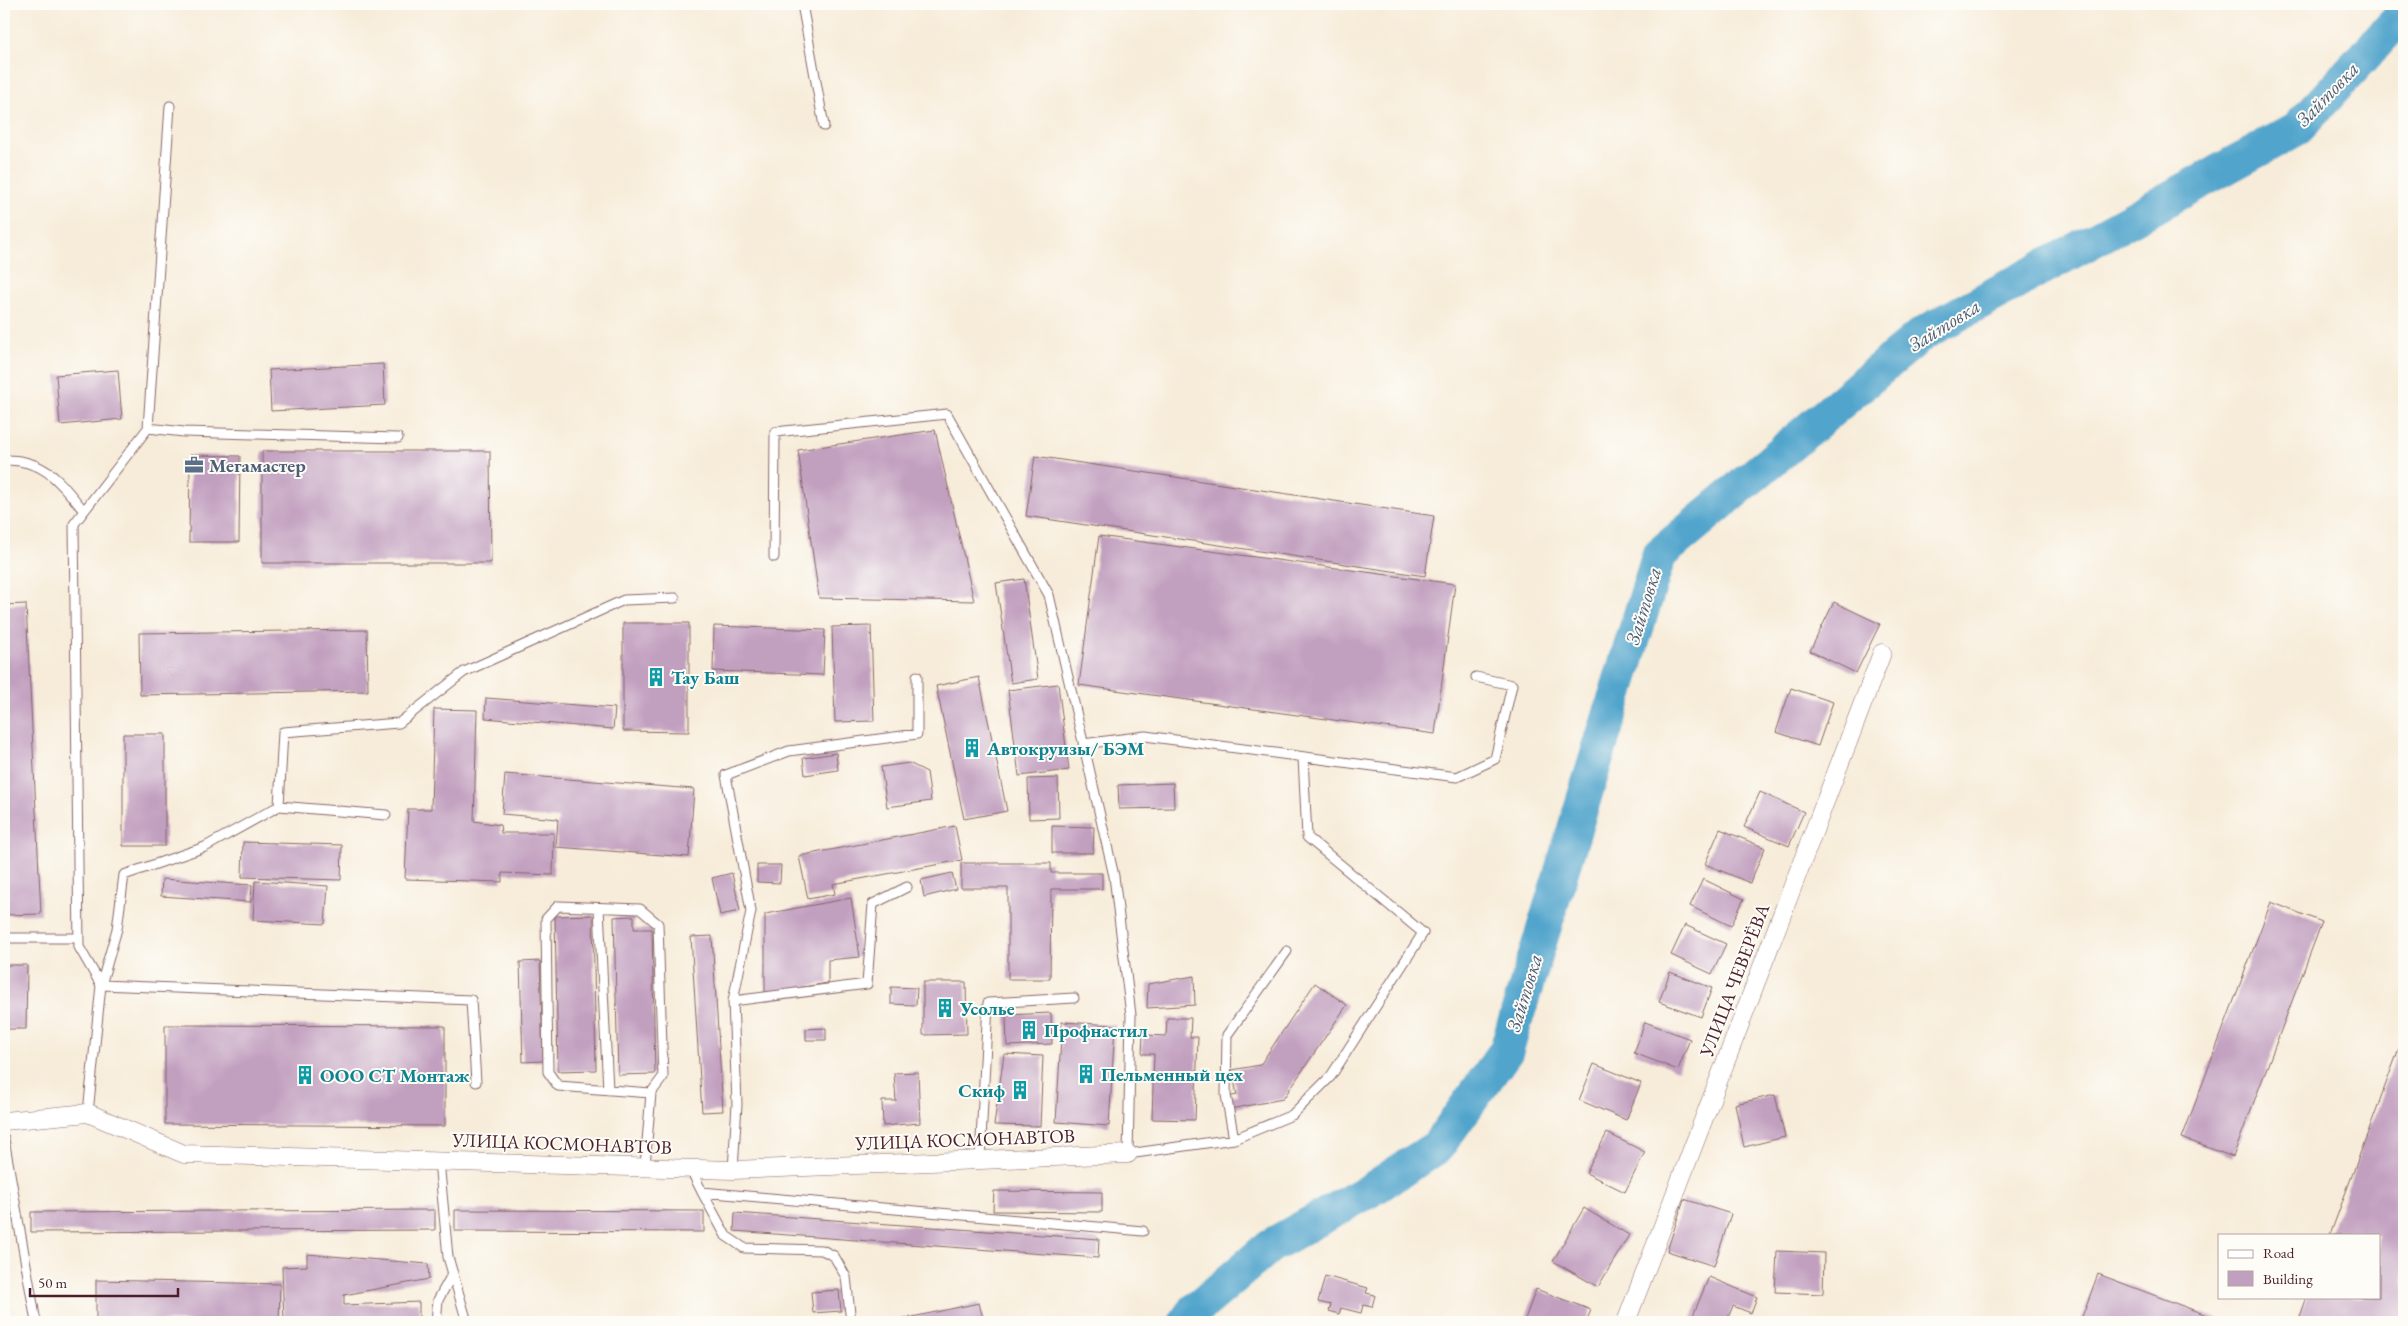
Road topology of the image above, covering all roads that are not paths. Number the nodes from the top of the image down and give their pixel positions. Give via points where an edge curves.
1 (802, 4) edge
2 (170, 106) dead end
3 (824, 126) dead end
4 (148, 428) junction
5 (398, 438) dead end
6 (4, 460) edge
7 (84, 511) junction
8 (774, 557) dead end
9 (675, 598) dead end
10 (1882, 654) dead end
11 (917, 676) dead end
12 (1476, 677) dead end
13 (1083, 744) junction
14 (1303, 757) junction
15 (279, 806) junction
16 (386, 815) dead end
17 (908, 887) dead end
18 (599, 908) junction
19 (4, 938) edge
20 (79, 938) junction
21 (1287, 951) dead end
22 (101, 985) junction
23 (1074, 998) dead end
24 (733, 1001) junction
25 (476, 1082) dead end
26 (608, 1090) junction
27 (650, 1093) junction
28 (88, 1113) junction
29 (4, 1121) edge
30 (4, 1139) edge
31 (1234, 1139) junction
32 (1128, 1154) junction
33 (980, 1160) junction
34 (439, 1161) junction
35 (645, 1166) junction
36 (690, 1168) junction
37 (733, 1170) junction
38 (702, 1192) junction
39 (1143, 1231) dead end
40 (453, 1273) junction
41 (36, 1322) edge
42 (436, 1322) edge
43 (466, 1322) edge
44 (851, 1322) edge
45 (1626, 1322) edge

1 - 3 lane
2 - 4 lane
4 - 5 lane via 184,432
4 - 7 lane
6 - 7 lane via 20,460 56,477
7 - 20 lane via 74,524
8 - 13 lane via 775,432 947,414 1049,595
9 - 15 lane via 624,600 464,672 399,723 283,732
10 - 45 street, УЛИЦА ЧЕВЕРЁВА
11 - 24 lane via 917,734 789,751 726,775 751,911
12 - 14 lane via 1512,685 1495,759 1456,778
13 - 14 lane via 1145,736
13 - 32 lane via 1114,876 1131,1015
14 - 31 lane via 1307,838 1423,933 1331,1076 1292,1115
15 - 16 lane
15 - 22 lane via 205,846 124,875 117,929
17 - 24 lane via 873,904 867,984
18 - 26 lane
18 - 26 lane via 558,906 546,919 548,1072 558,1086
18 - 27 lane via 640,909 658,924 663,1077
19 - 20 lane
20 - 22 lane via 79,947
21 - 31 lane via 1227,1035 1226,1095
22 - 25 lane via 471,1000
22 - 28 lane
23 - 33 lane via 988,1003
24 - 37 lane via 737,1104
26 - 27 lane
27 - 35 lane
28 - 29 street, УЛИЦА КОСМОНАВТОВ
28 - 34 street, УЛИЦА КОСМОНАВТОВ via 184,1154
30 - 41 lane
31 - 32 lane
32 - 33 street, УЛИЦА КОСМОНАВТОВ
33 - 37 street, УЛИЦА КОСМОНАВТОВ
34 - 35 street, УЛИЦА КОСМОНАВТОВ
34 - 40 lane via 448,1257
35 - 36 street, УЛИЦА КОСМОНАВТОВ
36 - 37 street, УЛИЦА КОСМОНАВТОВ
36 - 38 lane
38 - 39 lane
38 - 44 lane via 726,1236 744,1248 822,1250 834,1256 846,1277
40 - 42 lane via 438,1300
40 - 43 lane

